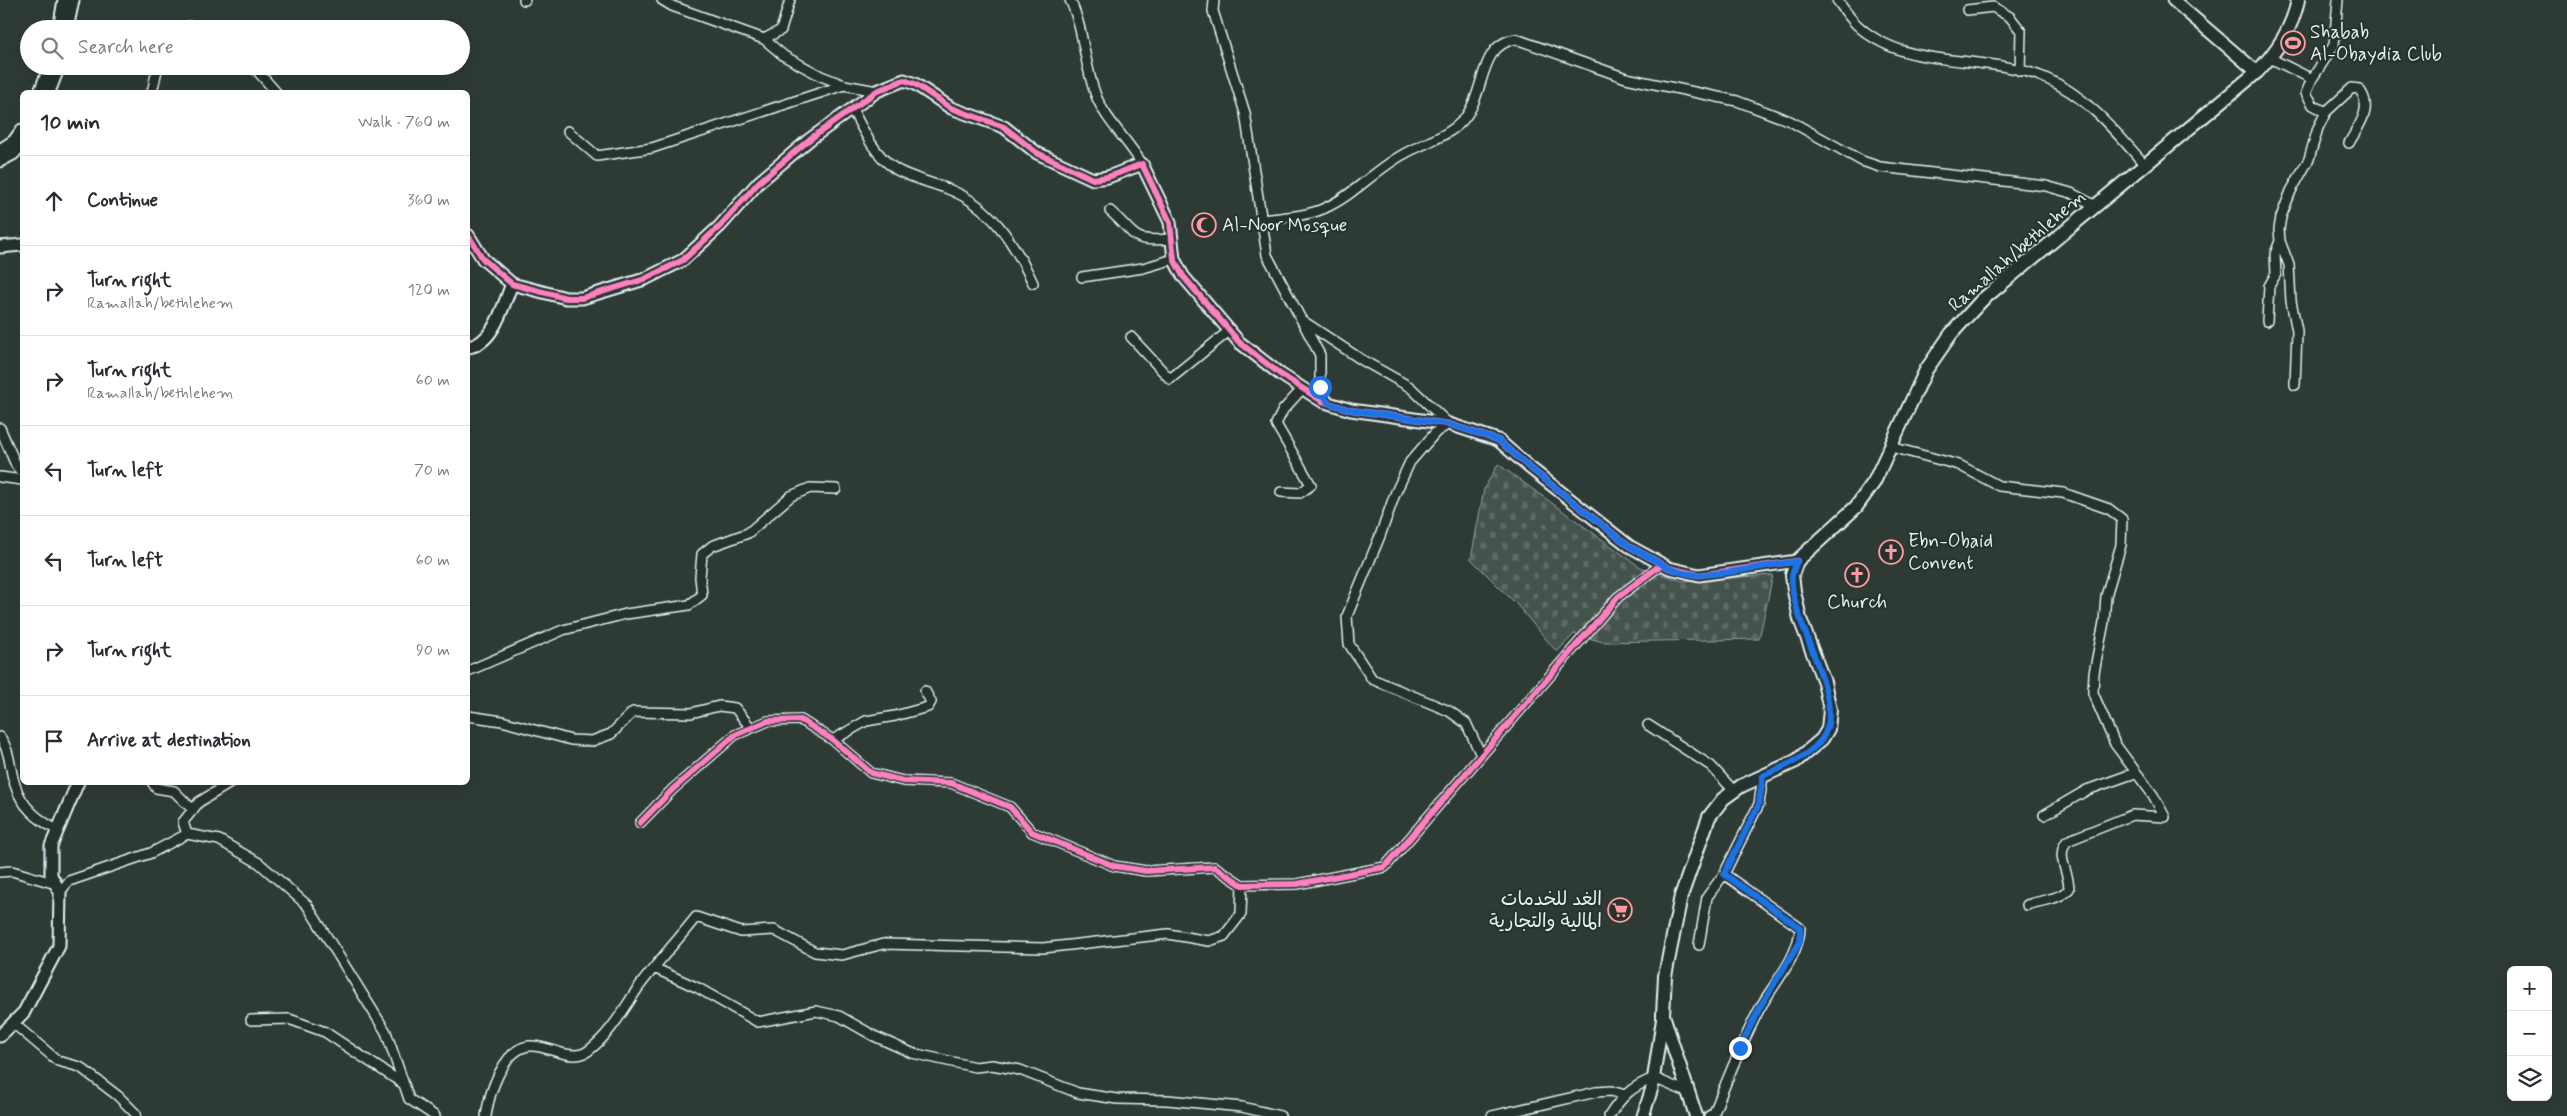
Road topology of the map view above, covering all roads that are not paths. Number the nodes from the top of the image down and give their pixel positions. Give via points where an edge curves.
1 (64, 0) edge
2 (73, 0) edge
3 (662, 0) edge
4 (790, 0) edge
5 (1070, 0) edge
6 (1207, 0) edge
7 (1214, 0) edge
8 (1837, 0) edge
9 (2173, 0) edge
10 (2298, 0) edge
11 (2338, 0) edge
12 (1967, 10) dead end
13 (1214, 11) junction
14 (61, 20) edge
15 (69, 20) edge
16 (764, 39) junction
17 (2270, 58) junction
18 (2020, 71) junction
19 (2257, 72) junction
20 (47, 75) edge
21 (56, 75) edge
22 (156, 75) edge
23 (261, 75) edge
24 (2312, 79) junction
25 (844, 85) junction
26 (41, 90) edge
27 (50, 90) edge
28 (152, 90) edge
29 (274, 90) edge
30 (877, 91) junction
31 (852, 109) junction
32 (2326, 112) junction
33 (568, 131) dead end
34 (20, 133) edge
35 (2349, 143) dead end
36 (20, 146) edge
37 (0, 150) edge
38 (0, 161) edge
39 (1142, 164) junction
40 (2145, 165) junction
41 (2096, 206) junction
42 (1110, 212) dead end
43 (1262, 220) junction
44 (470, 238) edge
45 (1172, 239) junction
46 (2280, 241) junction
47 (20, 244) edge
48 (0, 246) edge
49 (1174, 258) junction
50 (1082, 277) dead end
51 (1033, 283) dead end
52 (512, 284) junction
53 (1303, 321) junction
54 (2267, 321) dead end
55 (1229, 331) junction
56 (1131, 337) dead end
57 (470, 346) edge
58 (2295, 385) dead end
59 (1302, 388) junction
60 (1328, 403) junction
61 (1448, 424) junction
62 (0, 428) edge
63 (1891, 446) junction
64 (20, 470) edge
65 (0, 477) edge
66 (20, 480) edge
67 (836, 489) dead end
68 (1281, 492) dead end
69 (1797, 561) junction
70 (1662, 564) junction
71 (470, 670) edge
72 (925, 691) dead end
73 (470, 716) edge
74 (1648, 725) dead end
75 (752, 728) junction
76 (0, 737) edge
77 (832, 740) junction
78 (1481, 756) junction
79 (2136, 773) junction
80 (1763, 776) junction
81 (77, 785) edge
82 (154, 785) edge
83 (227, 785) edge
84 (1734, 791) junction
85 (193, 810) junction
86 (2044, 814) dead end
87 (640, 823) dead end
88 (56, 830) junction
89 (187, 834) junction
90 (0, 872) edge
91 (1724, 874) junction
92 (69, 881) junction
93 (56, 884) junction
94 (1242, 885) junction
95 (2027, 905) dead end
96 (1699, 944) dead end
97 (654, 968) junction
98 (1664, 1015) junction
99 (251, 1020) dead end
100 (13, 1023) junction
101 (0, 1036) edge
102 (1654, 1078) junction
103 (403, 1083) junction
104 (1687, 1092) junction
105 (1625, 1095) junction
106 (136, 1114) dead end
107 (435, 1116) edge
108 (486, 1116) edge
109 (1280, 1116) edge
110 (1492, 1116) edge
111 (1609, 1116) edge
112 (1642, 1116) edge
113 (1696, 1116) edge
114 (1708, 1116) edge

1 - 14 street
2 - 15 street
3 - 16 street
4 - 16 street via 781,30
5 - 39 street via 1095,94
6 - 13 street
7 - 13 street
8 - 18 street via 1856,24 1886,44 1930,58
9 - 19 street
10 - 17 main road, Ramallah/bethlehem via 2294,20
11 - 24 street via 2334,45
12 - 18 street via 1993,6 2010,17 2022,31
13 - 43 street via 1244,112
16 - 25 street via 784,56
17 - 19 main road, Ramallah/bethlehem
17 - 24 street
18 - 40 street via 2044,78 2079,98 2111,126
19 - 40 main road, Ramallah/bethlehem
20 - 26 street
21 - 27 street
22 - 28 street
23 - 29 street
24 - 32 street via 2306,93 2313,104
25 - 30 street
25 - 33 street via 652,148 597,156
30 - 31 street
30 - 39 street via 904,80 915,84 951,108 1004,127 1037,153 1093,179
31 - 51 street via 874,148 894,169 951,190 985,210 1016,247
31 - 52 street via 810,139 760,182 720,226 683,260 666,270 582,298 566,298
32 - 35 street via 2352,88 2363,94 2367,106
32 - 46 street via 2309,159 2281,216
34 - 37 street via 14,142
36 - 38 street
39 - 45 street via 1170,222
40 - 41 main road, Ramallah/bethlehem
41 - 43 street via 2071,193 2046,186 1880,167 1862,161 1790,121 1737,101 1626,78 1516,39 1502,42 1492,51 1471,110 1450,131 1387,164 1327,207 1297,216
41 - 63 main road, Ramallah/bethlehem via 1982,300 1952,334 1926,370
42 - 45 street via 1132,235 1145,241
43 - 53 street via 1267,255
44 - 52 street via 483,259
45 - 49 street
46 - 54 street via 2275,254 2276,274 2269,286
46 - 58 street via 2289,265 2297,330
47 - 48 street
49 - 50 street via 1143,268
49 - 55 street via 1183,276
52 - 57 street via 498,319 484,340
53 - 60 street via 1320,355 1320,387
53 - 61 street via 1410,387
55 - 56 street via 1170,379
55 - 59 street via 1280,374
59 - 60 street
59 - 68 street via 1283,410 1276,424 1311,485 1300,493
60 - 61 street via 1351,410
61 - 70 street via 1498,440 1615,536
61 - 78 street via 1436,432 1410,462 1395,494 1347,616 1349,644 1372,679 1450,711 1466,723
62 - 64 street
63 - 69 main road, Ramallah/bethlehem via 1874,482 1856,507
63 - 79 street via 1959,465 1999,486 2063,493 2109,509 2122,519 2122,545 2106,596 2093,693 2115,744
65 - 66 street
67 - 71 street via 810,488 791,496 748,533 712,546 702,554 702,595 689,605 626,614 563,630
69 - 70 street via 1699,575
69 - 80 main road via 1792,575 1794,591 1800,619 1824,682 1830,710 1828,729 1819,743 1796,761
70 - 78 street via 1618,597
72 - 77 street via 931,702 928,707 866,721
73 - 75 street via 502,721 571,740 592,741 611,734 633,712 691,713 719,706 735,708
74 - 84 street via 1711,766
75 - 77 street via 768,721 801,720
75 - 87 street via 735,735 673,789
76 - 88 street via 6,744 14,771 14,784 23,803 36,818
77 - 94 street via 871,773 903,781 951,783 1010,807 1032,832 1114,866 1146,871 1215,867
78 - 94 street via 1385,867 1297,884
79 - 86 street via 2087,790
79 - 95 street via 2165,817 2132,815 2067,841 2060,856 2069,877 2069,888 2052,899
80 - 84 main road
80 - 91 street via 1759,804
81 - 88 street
82 - 85 street via 174,791
83 - 85 street via 199,802
84 - 98 main road via 1709,817 1681,896 1665,976
85 - 89 street via 183,822
88 - 93 street via 51,846
89 - 92 street via 151,853
89 - 103 street via 219,840 259,863 307,905 386,1032
90 - 93 street via 12,871
91 - 96 street via 1707,897
91 - 114 street via 1800,928 1800,942 1760,1007 1714,1113
92 - 93 street
92 - 93 street
93 - 100 street via 59,946 24,1012
94 - 97 street via 1241,914 1224,936 1209,941 1168,934 1043,948 883,944 842,954 815,952 774,930 741,932 696,917
97 - 108 street via 619,1018 587,1052 577,1055 529,1046 510,1055 489,1095
97 - 109 street via 698,988 758,1022 816,1011 839,1016 912,1052 975,1066 992,1065 1020,1070 1078,1092 1117,1099 1242,1107
98 - 102 street
98 - 104 main road
99 - 103 street via 289,1019 325,1032
100 - 101 street
100 - 106 street via 58,1061 80,1067
102 - 104 street
102 - 105 street via 1634,1086
102 - 112 street
103 - 107 street via 408,1099
104 - 113 main road
105 - 110 street via 1611,1091 1596,1092
105 - 111 street

